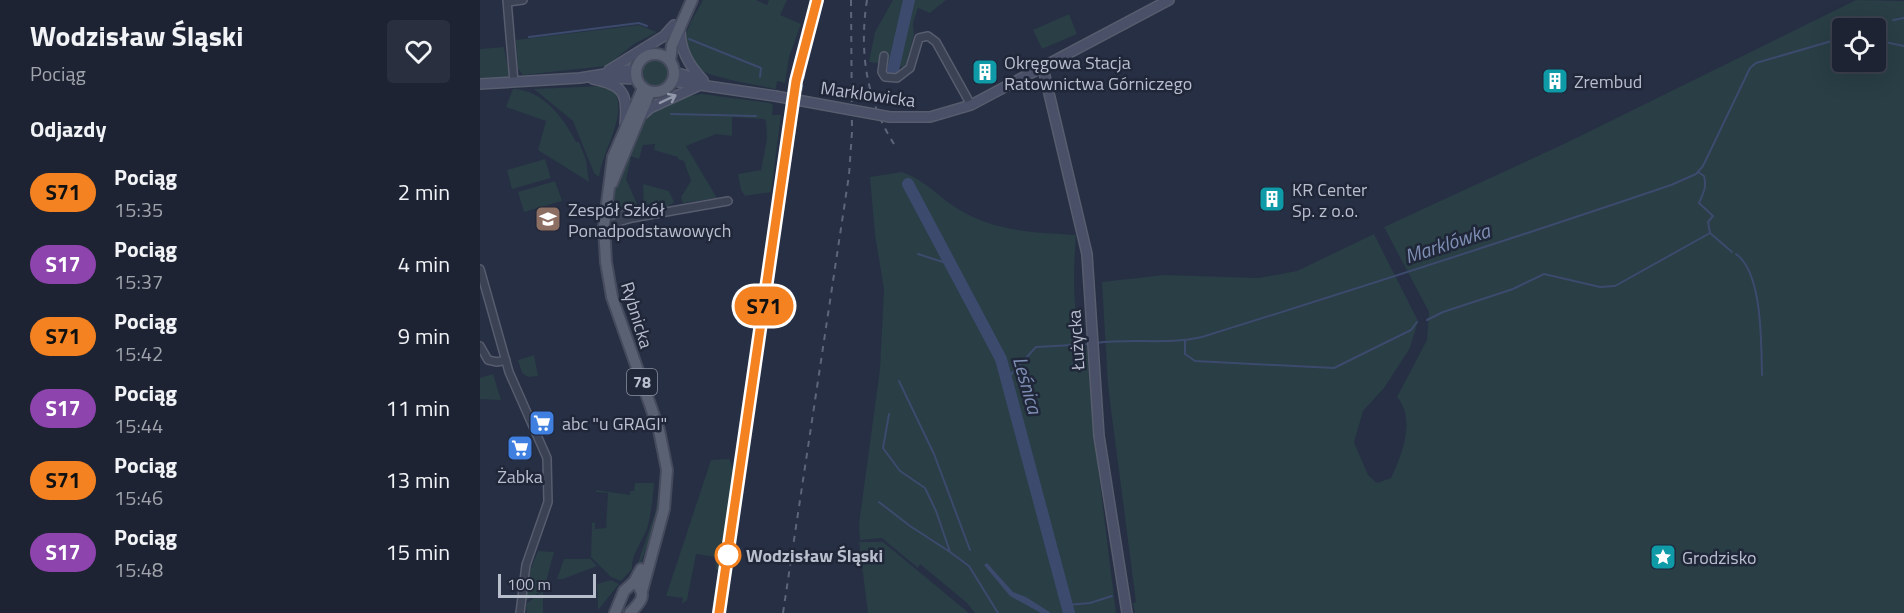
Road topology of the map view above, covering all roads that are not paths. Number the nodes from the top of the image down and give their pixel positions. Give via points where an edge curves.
1 (523, 0) edge
2 (690, 0) edge
3 (1169, 0) edge
4 (507, 1) edge
5 (677, 26) junction
6 (657, 54) junction
7 (884, 56) dead end
8 (670, 60) junction
9 (1043, 68) junction
10 (596, 76) junction
11 (674, 76) junction
12 (514, 82) junction
13 (641, 82) junction
14 (703, 82) junction
15 (480, 84) edge
16 (971, 105) junction
17 (637, 120) junction
18 (626, 124) junction
19 (609, 188) junction
20 (728, 201) dead end
21 (606, 209) junction
22 (632, 218) junction
23 (604, 226) junction
24 (480, 269) edge
25 (480, 346) edge
26 (506, 360) junction
27 (651, 554) junction
28 (631, 585) junction
29 (642, 591) junction
30 (520, 613) edge
31 (615, 613) edge
32 (630, 613) edge
33 (1127, 613) edge

1 - 4 street
2 - 5 main road, 78
3 - 9 main road, Marklowicka
4 - 12 street
5 - 6 main road, 78
5 - 8 main road, 78
5 - 10 main road via 617,67
5 - 14 main road via 683,51
6 - 8 main road
6 - 13 main road, 78 via 644,57
7 - 16 street, Marklowicka via 882,72 885,77 897,78 915,59 919,38 928,36 936,42
8 - 11 main road
9 - 16 main road, Marklowicka
9 - 33 main road, Łużycka via 1087,254 1099,436
10 - 12 main road
10 - 13 main road
10 - 18 main road via 622,91 627,103
11 - 13 main road via 664,90
11 - 14 main road, Marklowicka
12 - 15 main road
13 - 17 main road, Rybnicka / 78
13 - 18 main road, Rybnicka / 78
14 - 16 main road, Marklowicka, bridge via 873,115 922,118
17 -> 14 main road via 650,108
17 - 19 main road, Rybnicka / 78
18 - 19 main road, Rybnicka / 78 via 613,157
19 - 21 main road, Rybnicka / 78
20 - 22 street
21 - 22 street
21 - 23 main road, Rybnicka / 78
22 - 23 street
23 - 27 main road, Rybnicka / 78 via 612,297 665,457 664,509
24 - 26 street
25 - 26 street via 488,360
26 - 30 street via 545,449 549,470 546,512 526,565
27 - 28 main road, Rybnicka / 78
27 - 29 main road, Rybnicka / 78
28 - 29 main road
28 - 31 main road, 78 via 624,591
29 - 32 main road, 78 via 642,599

